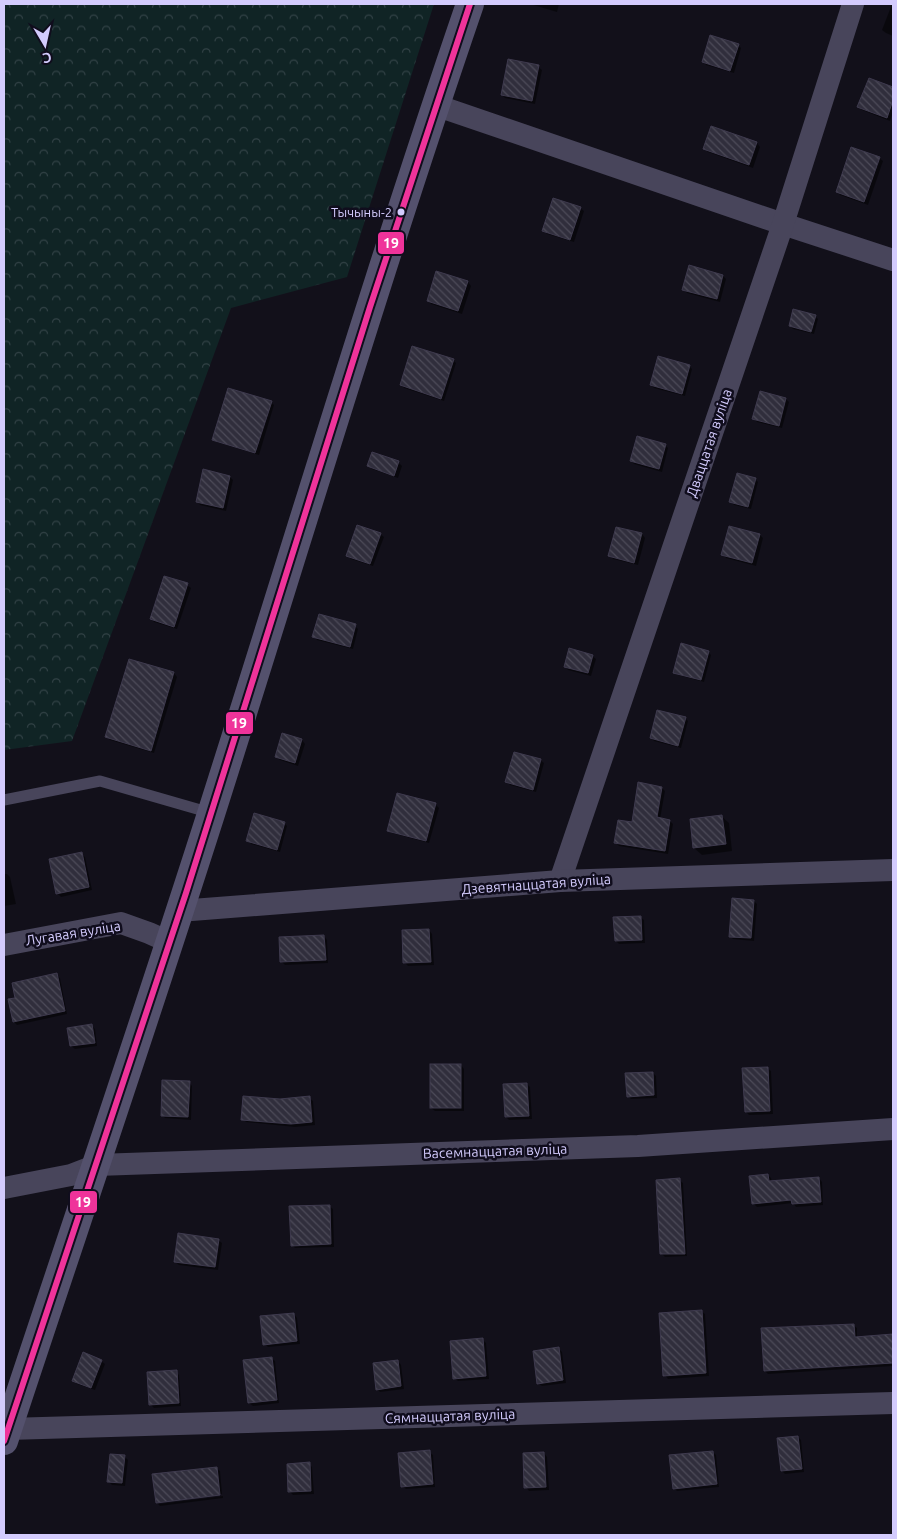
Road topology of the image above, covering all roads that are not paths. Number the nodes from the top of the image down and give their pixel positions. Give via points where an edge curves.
1 (470, 4) edge
2 (853, 4) edge
3 (435, 105) junction
4 (783, 224) junction
5 (893, 260) edge
6 (4, 800) edge
7 (211, 812) junction
8 (893, 870) edge
9 (560, 881) junction
10 (179, 911) junction
11 (169, 942) junction
12 (4, 945) edge
13 (893, 1129) edge
14 (97, 1165) junction
15 (4, 1188) edge
16 (893, 1403) edge
17 (6, 1435) edge

1 - 3 main road
2 - 4 street, Дваццатая вуліца
3 - 4 street
3 - 7 main road
4 - 5 street
4 - 9 street, Дваццатая вуліца
6 - 7 lane via 100,781
7 - 10 main road
8 - 9 street, Дзевятнаццатая вуліца
9 - 10 street, Дзевятнаццатая вуліца
10 - 11 main road
11 - 12 street, Лугавая вуліца via 121,923
11 - 14 main road
13 - 14 street, Васемнаццатая вуліца via 638,1146
14 - 15 street, Васемнаццатая вуліца via 71,1175
14 - 17 main road
16 - 17 street, Сямнаццатая вуліца

